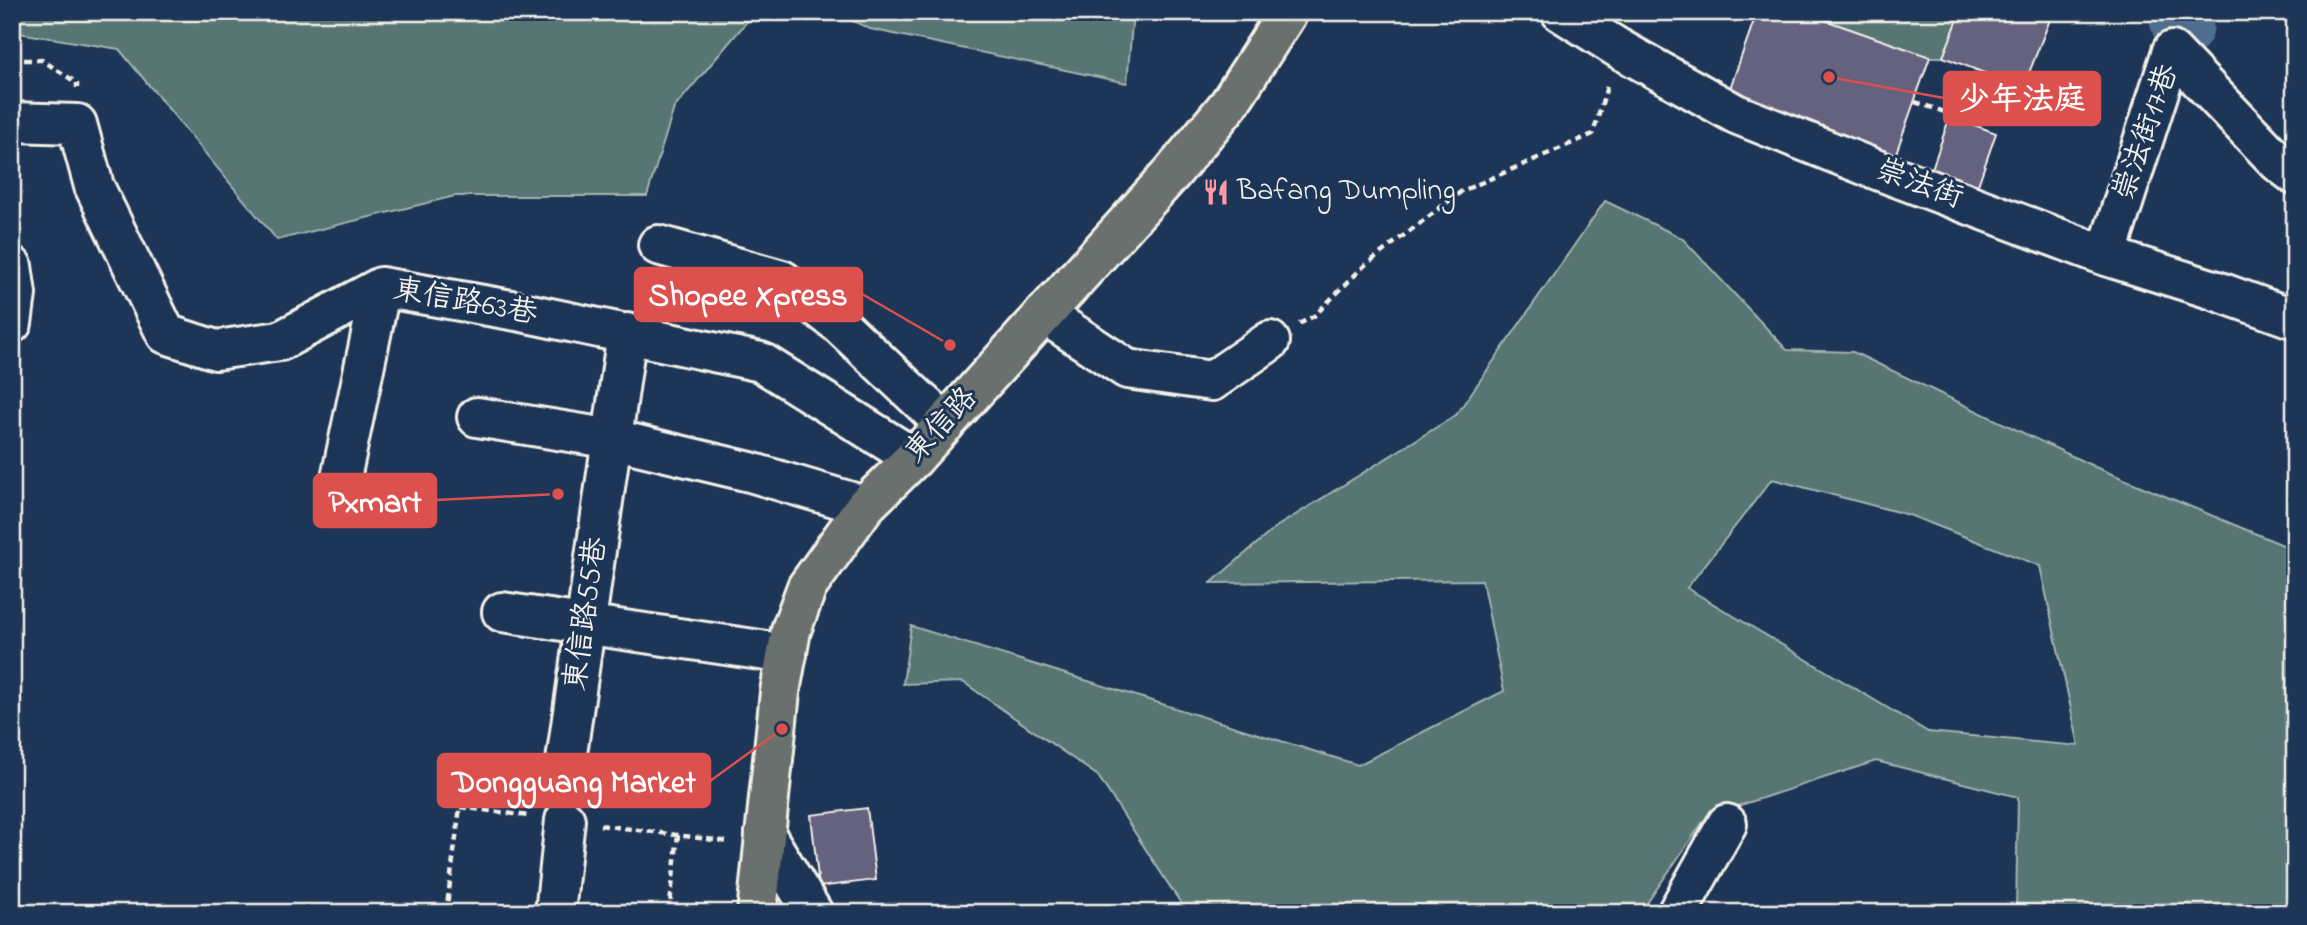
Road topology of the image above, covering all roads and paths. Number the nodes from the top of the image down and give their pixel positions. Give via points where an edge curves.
1 (1288, 12) edge
2 (1561, 12) edge
3 (1618, 48) junction
4 (12, 60) edge
5 (1976, 69) dead end
6 (1915, 102) dead end
7 (12, 122) edge
8 (77, 124) junction
9 (2295, 175) edge
10 (658, 245) dead end
11 (2106, 256) junction
12 (12, 266) edge
13 (381, 286) junction
14 (1044, 314) junction
15 (2295, 319) edge
16 (12, 323) edge
17 (627, 333) junction
18 (1270, 341) joint
19 (477, 417) dead end
20 (945, 424) junction
21 (613, 439) junction
22 (914, 458) junction
23 (341, 478) dead end
24 (865, 506) junction
25 (502, 612) dead end
26 (586, 625) junction
27 (787, 654) junction
28 (462, 771) dead end
29 (563, 805) junction
30 (460, 807) junction
31 (1727, 824) dead end
32 (765, 834) junction
33 (678, 835) junction
34 (446, 913) edge
35 (555, 913) edge
36 (669, 913) edge
37 (757, 913) edge
38 (813, 913) edge
39 (1677, 913) edge

1 - 14 main road, 東信路 via 1229,104
2 - 3 street, 崇法街
3 - 11 street, 崇法街 via 1736,114
3 - 18 path via 1593,134 1462,191 1364,266 1314,316
4 - 8 path via 42,60 78,83
5 - 6 path via 1960,117
7 - 8 street
8 - 13 street, 東信路63巷 via 94,186 166,334 216,349 280,341
9 - 11 street, 崇法街17巷 via 2172,51
10 - 20 street via 782,280 838,323
11 - 15 street, 崇法街
12 - 16 street via 16,293
13 - 17 street, 東信路63巷
13 - 23 street
14 - 18 street via 1127,369 1212,381
14 - 20 main road, 東信路
17 - 21 street, 東信路55巷
17 - 22 street, 東信路63巷 via 761,362
19 - 21 street
20 - 22 main road, 東信路
21 - 24 street
21 - 26 street, 東信路55巷
22 - 24 main road, 東信路
24 - 27 main road, 東信路 via 807,587
25 - 26 street
26 - 27 street
26 - 29 street, 東信路55巷
27 - 32 main road, 東信路
28 - 30 path
29 - 30 path
29 - 33 path
29 - 35 street, 東信路55巷
30 - 34 path
31 - 39 street
32 - 33 path via 754,845
32 - 37 main road, 東信路
32 - 38 street
33 - 36 path

